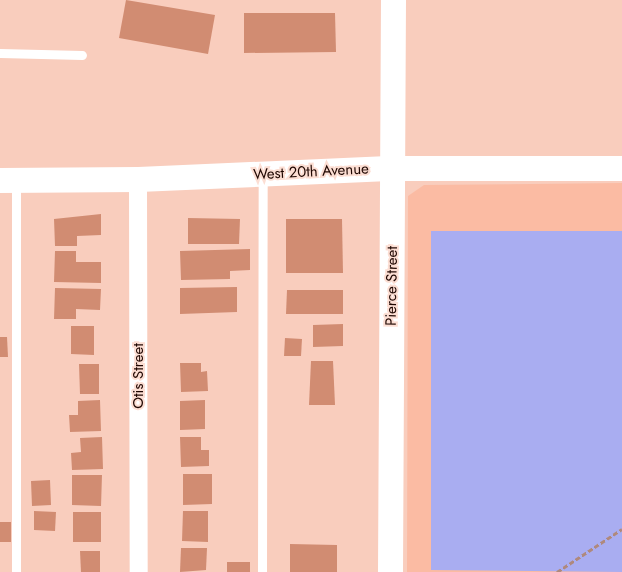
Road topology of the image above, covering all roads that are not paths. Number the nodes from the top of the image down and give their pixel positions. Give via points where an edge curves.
1 (393, 0) edge
2 (0, 53) edge
3 (82, 55) dead end
4 (394, 168) junction
5 (622, 168) edge
6 (263, 174) junction
7 (8, 179) edge
8 (138, 179) junction
9 (16, 572) edge
10 (139, 572) edge
11 (262, 572) edge
12 (390, 572) edge

1 - 4 street, Pierce Street
2 - 3 lane
4 - 5 street, West 20th Avenue
4 - 6 street, West 20th Avenue
4 - 12 street, Pierce Street
6 - 8 street, West 20th Avenue
6 - 11 lane
7 - 8 street, West 20th Avenue
7 - 9 lane
8 - 10 street, Otis Street

